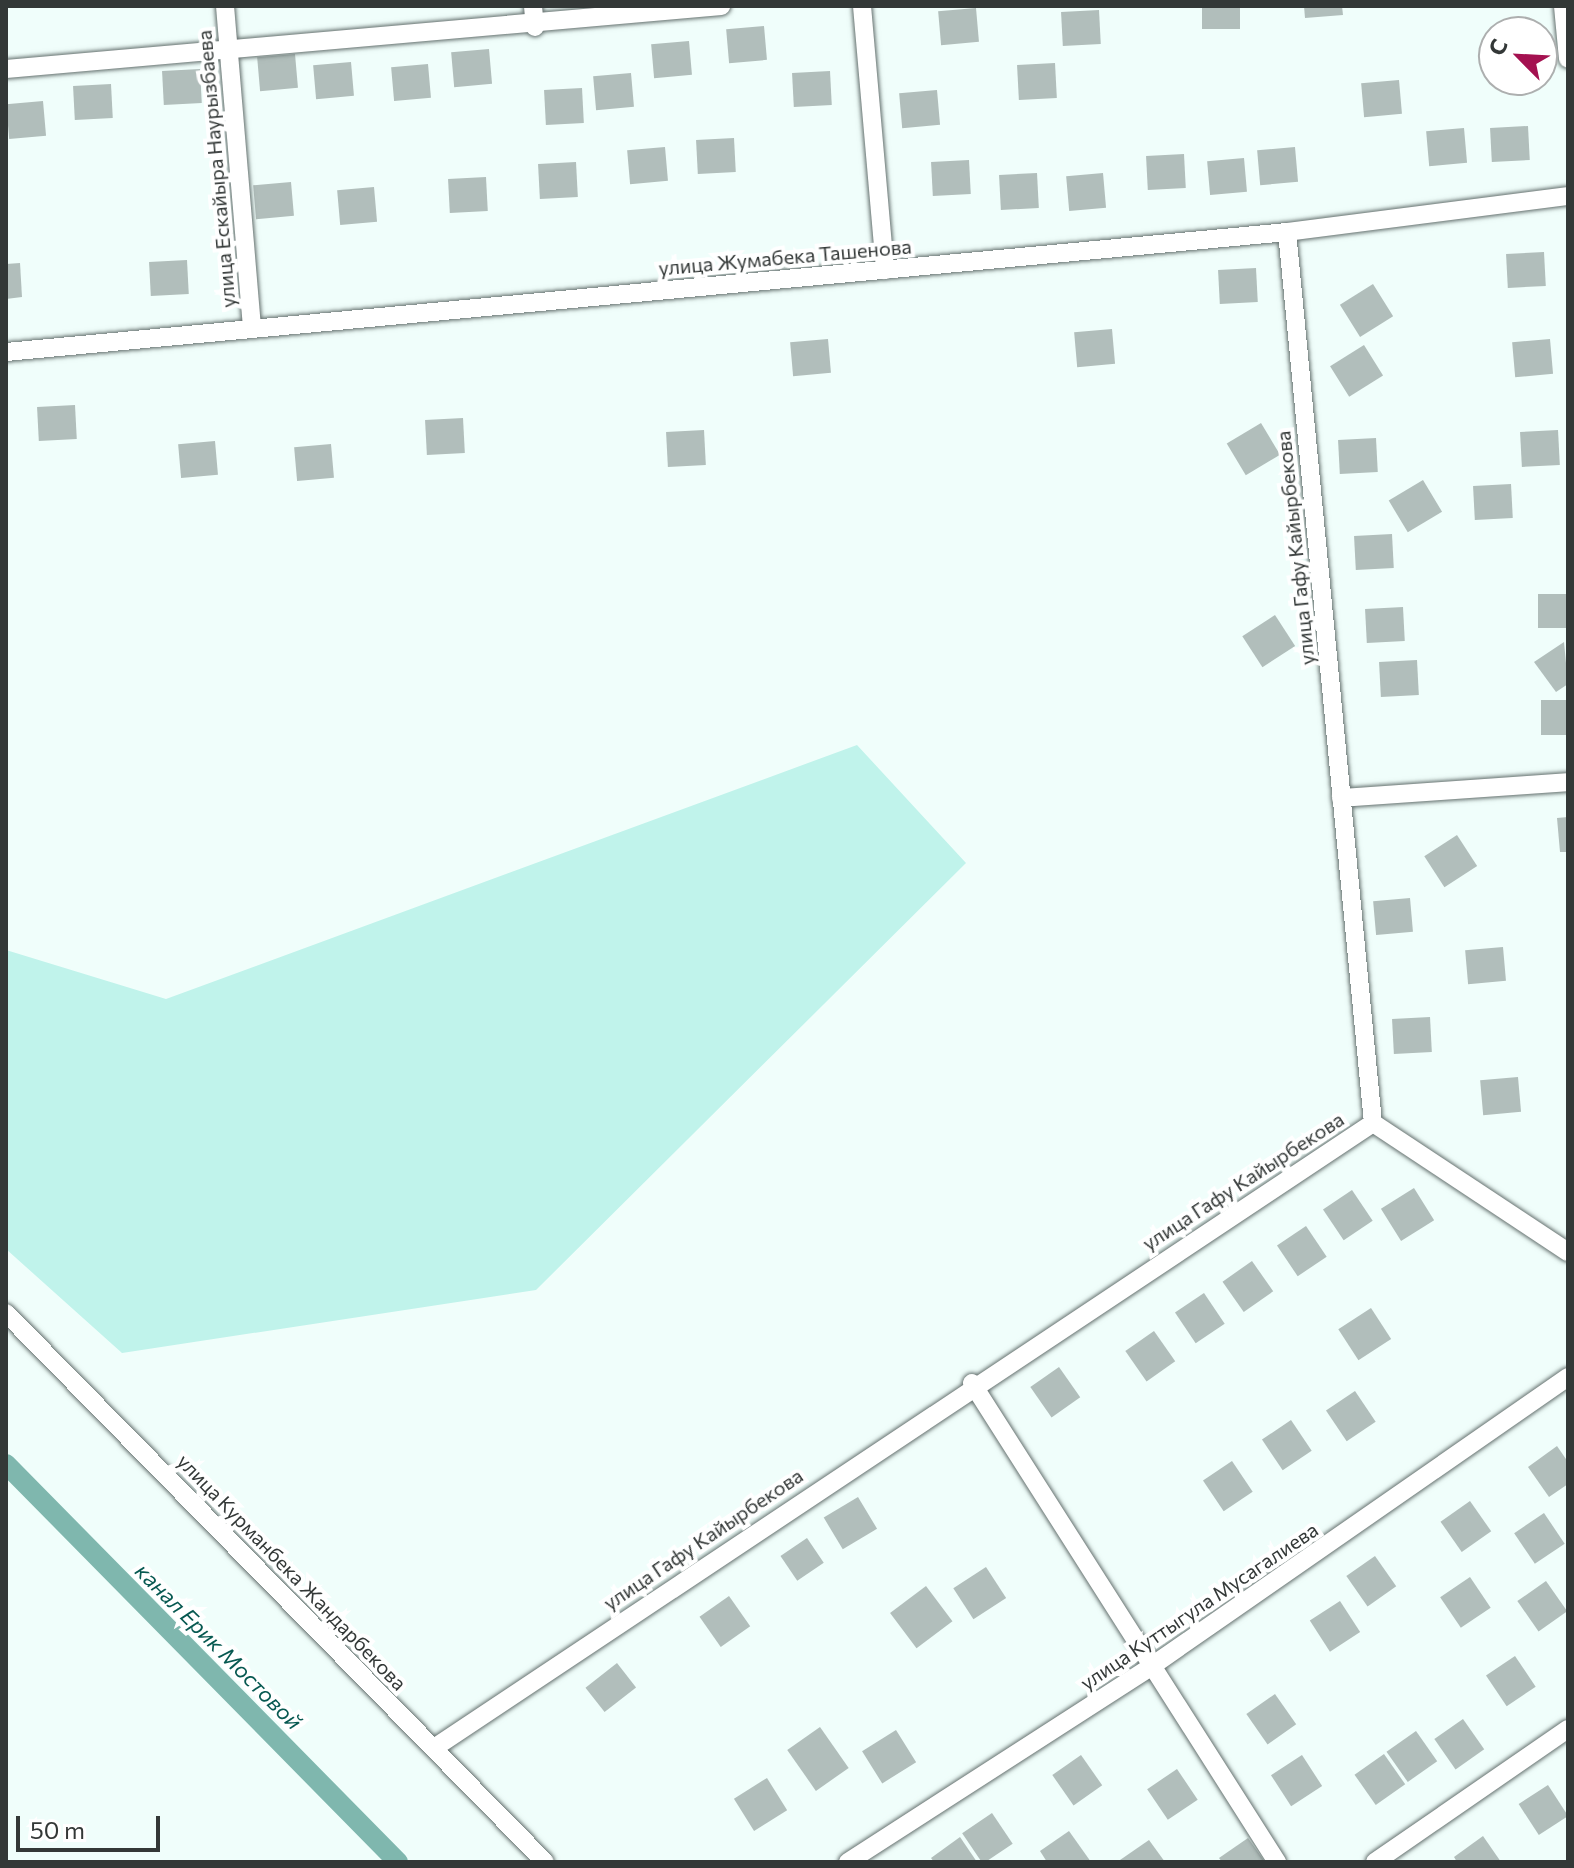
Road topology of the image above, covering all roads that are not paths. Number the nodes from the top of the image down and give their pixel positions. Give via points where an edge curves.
1 (225, 6) edge
2 (533, 6) edge
3 (721, 6) edge
4 (862, 6) edge
5 (1563, 6) edge
6 (535, 27) junction
7 (229, 51) junction
8 (1568, 59) edge
9 (6, 69) edge
10 (1568, 196) edge
11 (1287, 232) junction
12 (885, 270) junction
13 (252, 329) junction
14 (6, 352) edge
15 (1568, 782) edge
16 (1341, 798) junction
17 (1373, 1123) junction
18 (1568, 1252) edge
19 (6, 1313) edge
20 (1568, 1377) edge
21 (972, 1383) junction
22 (1149, 1668) junction
23 (1568, 1729) edge
24 (434, 1748) junction
25 (545, 1862) edge
26 (848, 1862) edge
27 (1277, 1862) edge
28 (1375, 1862) edge

1 - 7 street, улица Ескайыра Наурызбаева
2 - 6 street
3 - 6 street
4 - 12 street
5 - 8 street
6 - 7 street
7 - 9 street
7 - 13 street, улица Ескайыра Наурызбаева
10 - 11 street, улица Жумабека Ташенова
11 - 12 street, улица Жумабека Ташенова
11 - 16 street, улица Гафу Кайырбекова
12 - 13 street, улица Жумабека Ташенова
13 - 14 street, улица Жумабека Ташенова
15 - 16 street
16 - 17 street, улица Гафу Кайырбекова
17 - 18 street
17 - 21 street, улица Гафу Кайырбекова
19 - 24 street, улица Курманбека Жандарбекова
20 - 22 street, улица Куттыгула Мусагалиева
21 - 22 street
21 - 24 street, улица Гафу Кайырбекова
22 - 26 street, улица Куттыгула Мусагалиева
22 - 27 street
23 - 28 street
24 - 25 street, улица Курманбека Жандарбекова

